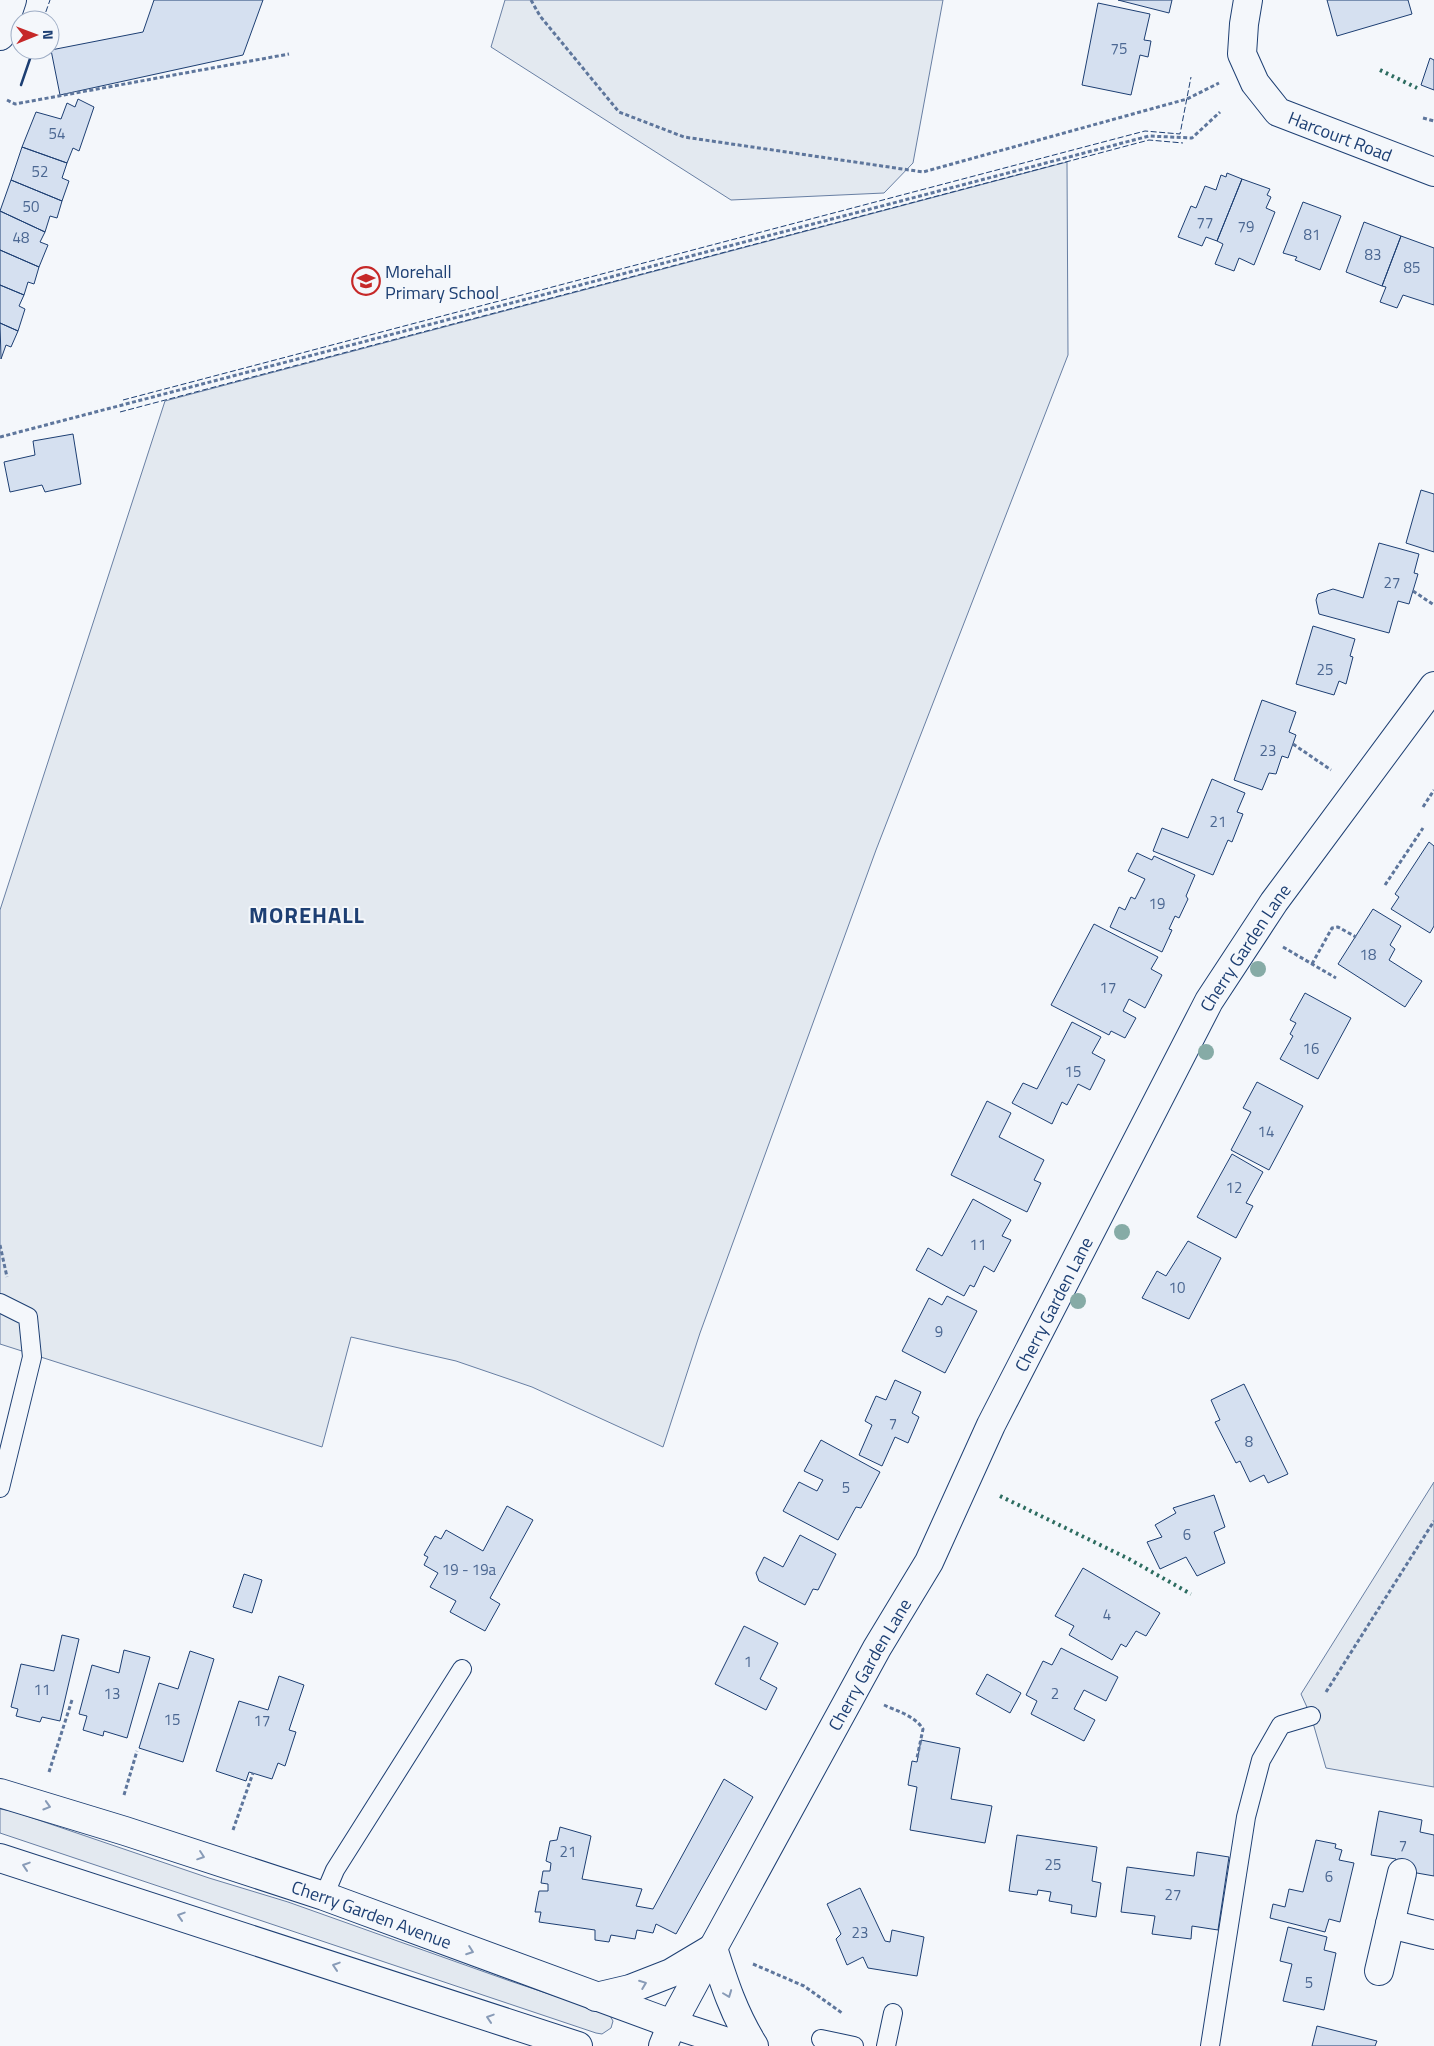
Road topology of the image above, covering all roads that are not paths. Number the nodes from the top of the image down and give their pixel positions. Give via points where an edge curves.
1 (12, 0) edge
2 (1248, 0) edge
3 (0, 36) edge
4 (1434, 172) edge
5 (1434, 686) edge
6 (0, 1303) edge
7 (0, 1488) edge
8 (462, 1669) dead end
9 (1312, 1716) road end
10 (0, 1793) edge
11 (0, 1858) edge
12 (1402, 1872) dead end
13 (324, 1896) junction
14 (1390, 1924) junction
15 (1434, 1935) edge
16 (713, 1948) junction
17 (1379, 1970) dead end
18 (596, 1997) junction
19 (893, 2013) dead end
20 (668, 2035) edge
21 (821, 2040) dead end
22 (578, 2046) edge
23 (740, 2046) edge
24 (754, 2046) edge
25 (854, 2046) edge
26 (886, 2046) edge
27 (1210, 2046) edge

1 - 3 street
2 - 4 street, Harcourt Road via 1242,54 1255,83 1278,112
5 - 16 street, Cherry Garden Lane via 1274,902 1209,1002 991,1425 929,1562 877,1648
6 - 7 lane via 28,1317 32,1357
8 - 13 lane via 335,1870
9 - 27 lane via 1281,1725 1262,1760 1246,1817
10 -> 13 street, Cherry Garden Avenue
22 -> 11 street
12 - 14 street
13 -> 18 street, Cherry Garden Avenue
14 - 15 street
14 - 17 street
18 -> 16 street via 630,1989 671,1973
16 - 20 street, Cherry Garden Lane
16 -> 24 street via 727,1994
18 - 20 street, Cherry Garden Avenue
19 - 26 lane
20 - 23 street, Cherry Garden Avenue
21 - 25 lane

